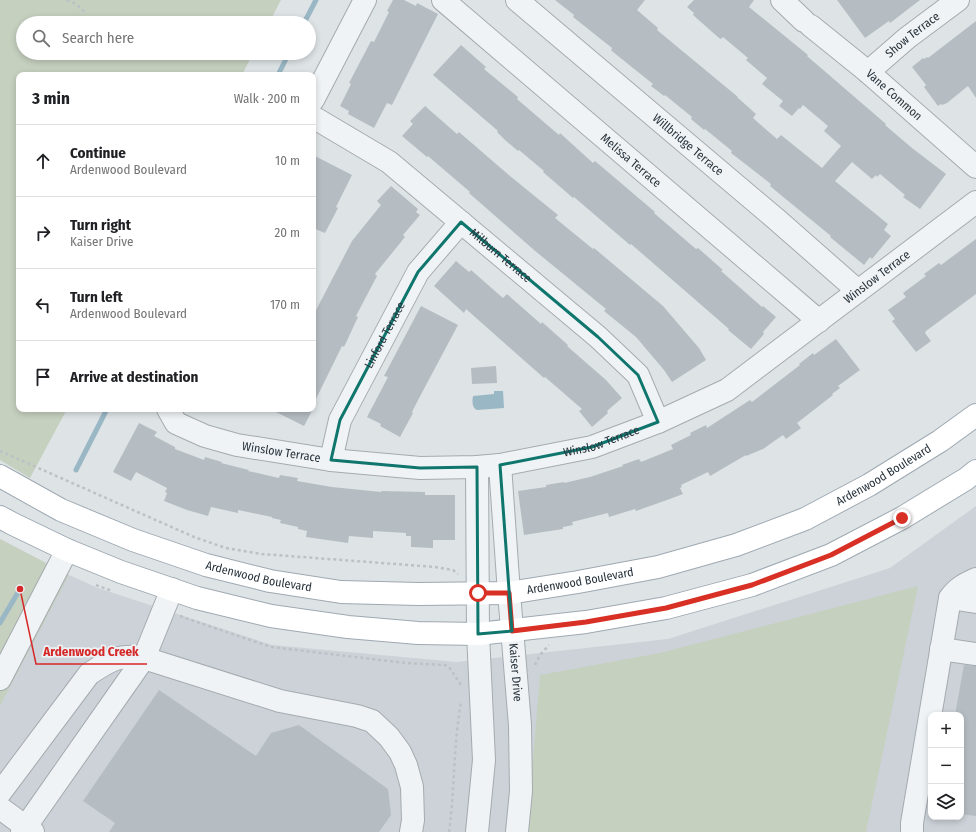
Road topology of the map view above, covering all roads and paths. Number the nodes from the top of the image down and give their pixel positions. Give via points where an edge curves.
1 (67, 0) edge
2 (365, 0) edge
3 (443, 0) edge
4 (518, 0) edge
5 (782, 0) edge
6 (958, 0) edge
7 (86, 13) dead end
8 (868, 72) junction
9 (316, 94) edge
10 (316, 119) edge
11 (976, 167) edge
12 (976, 202) edge
13 (461, 222) junction
14 (858, 291) junction
15 (819, 321) junction
16 (169, 412) edge
17 (976, 415) edge
18 (658, 422) junction
19 (0, 451) edge
20 (331, 460) junction
21 (500, 465) junction
22 (477, 467) junction
23 (976, 471) edge
24 (0, 476) edge
25 (0, 517) edge
26 (67, 550) junction
27 (463, 577) dead end
28 (976, 578) edge
29 (96, 585) dead end
30 (118, 592) dead end
31 (478, 593) junction
32 (509, 593) junction
33 (950, 598) junction
34 (168, 599) junction
35 (976, 602) edge
36 (512, 631) junction
37 (478, 634) junction
38 (555, 641) dead end
39 (941, 649) junction
40 (976, 654) edge
41 (144, 658) junction
42 (532, 670) dead end
43 (0, 679) edge
44 (461, 686) dead end
45 (462, 699) dead end
46 (0, 793) edge
47 (0, 808) edge
48 (27, 830) edge
49 (411, 832) edge
50 (449, 832) edge
51 (477, 832) edge
52 (517, 832) edge
53 (912, 832) edge

1 - 7 path
2 - 9 street
3 - 15 street, Melissa Terrace
4 - 14 street, Willbridge Terrace
5 - 8 street, Vane Common
6 - 8 street, Show Terrace via 907,38
8 - 11 street, Vane Common
10 - 13 street, Milburn Terrace via 389,162
12 - 14 street, Winslow Terrace
13 - 18 street, Milburn Terrace via 598,337 638,375
13 - 20 street, Linford Terrace via 418,272 340,420
14 - 15 street, Winslow Terrace
15 - 18 street, Winslow Terrace via 727,390
16 - 20 street, Winslow Terrace via 176,423 205,436 237,445
17 - 32 main road, Ardenwood Boulevard via 940,441 869,485 805,519 743,542 658,567
18 - 21 street, Winslow Terrace via 592,447
19 - 27 path via 194,537 226,548 262,554 435,567 453,570
20 - 22 street, Winslow Terrace via 420,468
21 - 22 street, Winslow Terrace
21 - 32 street, Kaiser Drive
22 - 31 street
23 - 36 main road via 902,518 831,555 752,585 666,608 586,622
24 - 31 main road, Ardenwood Boulevard via 61,510 133,540 206,565 270,581 341,592
25 - 26 main road
26 - 34 main road via 121,572
26 - 43 street
28 - 33 street via 955,590
29 - 30 path
31 - 32 main road, Ardenwood Boulevard
31 - 37 street
32 - 36 street, Kaiser Drive
33 - 35 street
33 - 39 street
34 - 37 main road via 196,598 271,616 348,627 418,633
34 - 41 street
34 - 44 path via 191,620 271,647 406,663 445,665 454,673
36 - 37 main road
36 - 52 street, Kaiser Drive via 520,725 521,791
37 - 51 street via 484,760
38 - 42 path via 540,655
39 - 40 street
39 - 53 street
41 - 46 street via 130,656 108,661 89,674
41 - 48 street
41 - 49 street via 280,701 372,721 389,737 406,765 412,787
45 - 50 path
47 - 48 street

